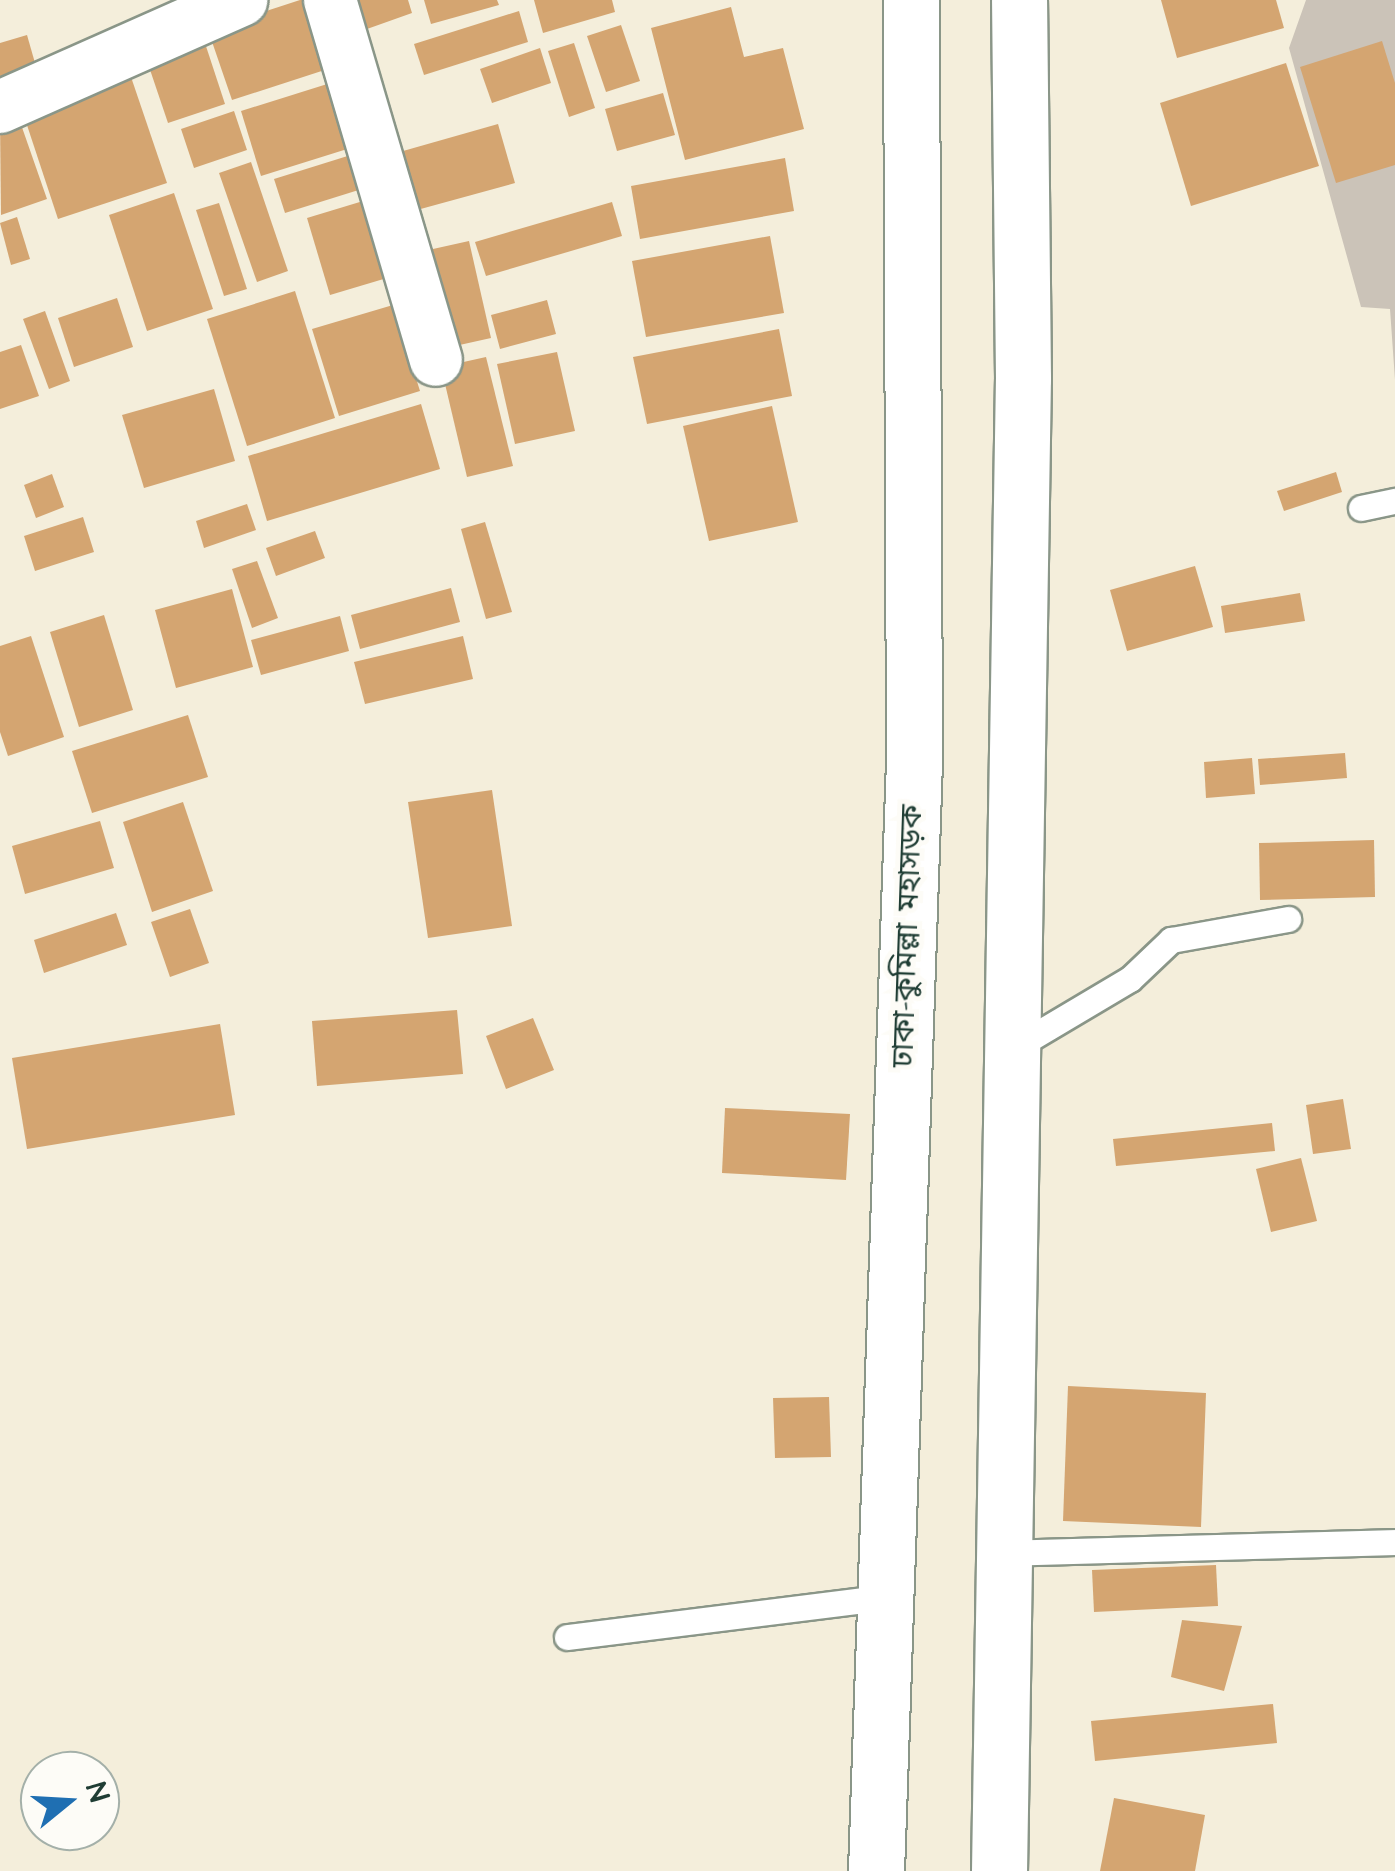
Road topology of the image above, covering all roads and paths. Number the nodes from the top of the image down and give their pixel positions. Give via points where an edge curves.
1 (241, 0) edge
2 (330, 0) edge
3 (911, 0) edge
4 (1019, 0) edge
5 (0, 107) edge
6 (436, 360) dead end
7 (1395, 502) edge
8 (1360, 508) dead end
9 (1288, 920) dead end
10 (1012, 1049) junction
11 (1395, 1542) edge
12 (1004, 1553) junction
13 (886, 1596) junction
14 (567, 1637) dead end
15 (876, 1871) edge
16 (998, 1871) edge

1 - 5 street
2 - 6 street
3 - 13 highway, ঢাকা–কুমিল্লা মহাসড়ক via 914,761
4 - 10 highway via 1023,378
7 - 8 lane
9 - 10 lane via 1171,940 1130,978
10 - 12 highway
11 - 12 lane
12 - 16 highway
13 - 14 lane
13 - 15 highway, ঢাকা–কুমিল্লা মহাসড়ক

